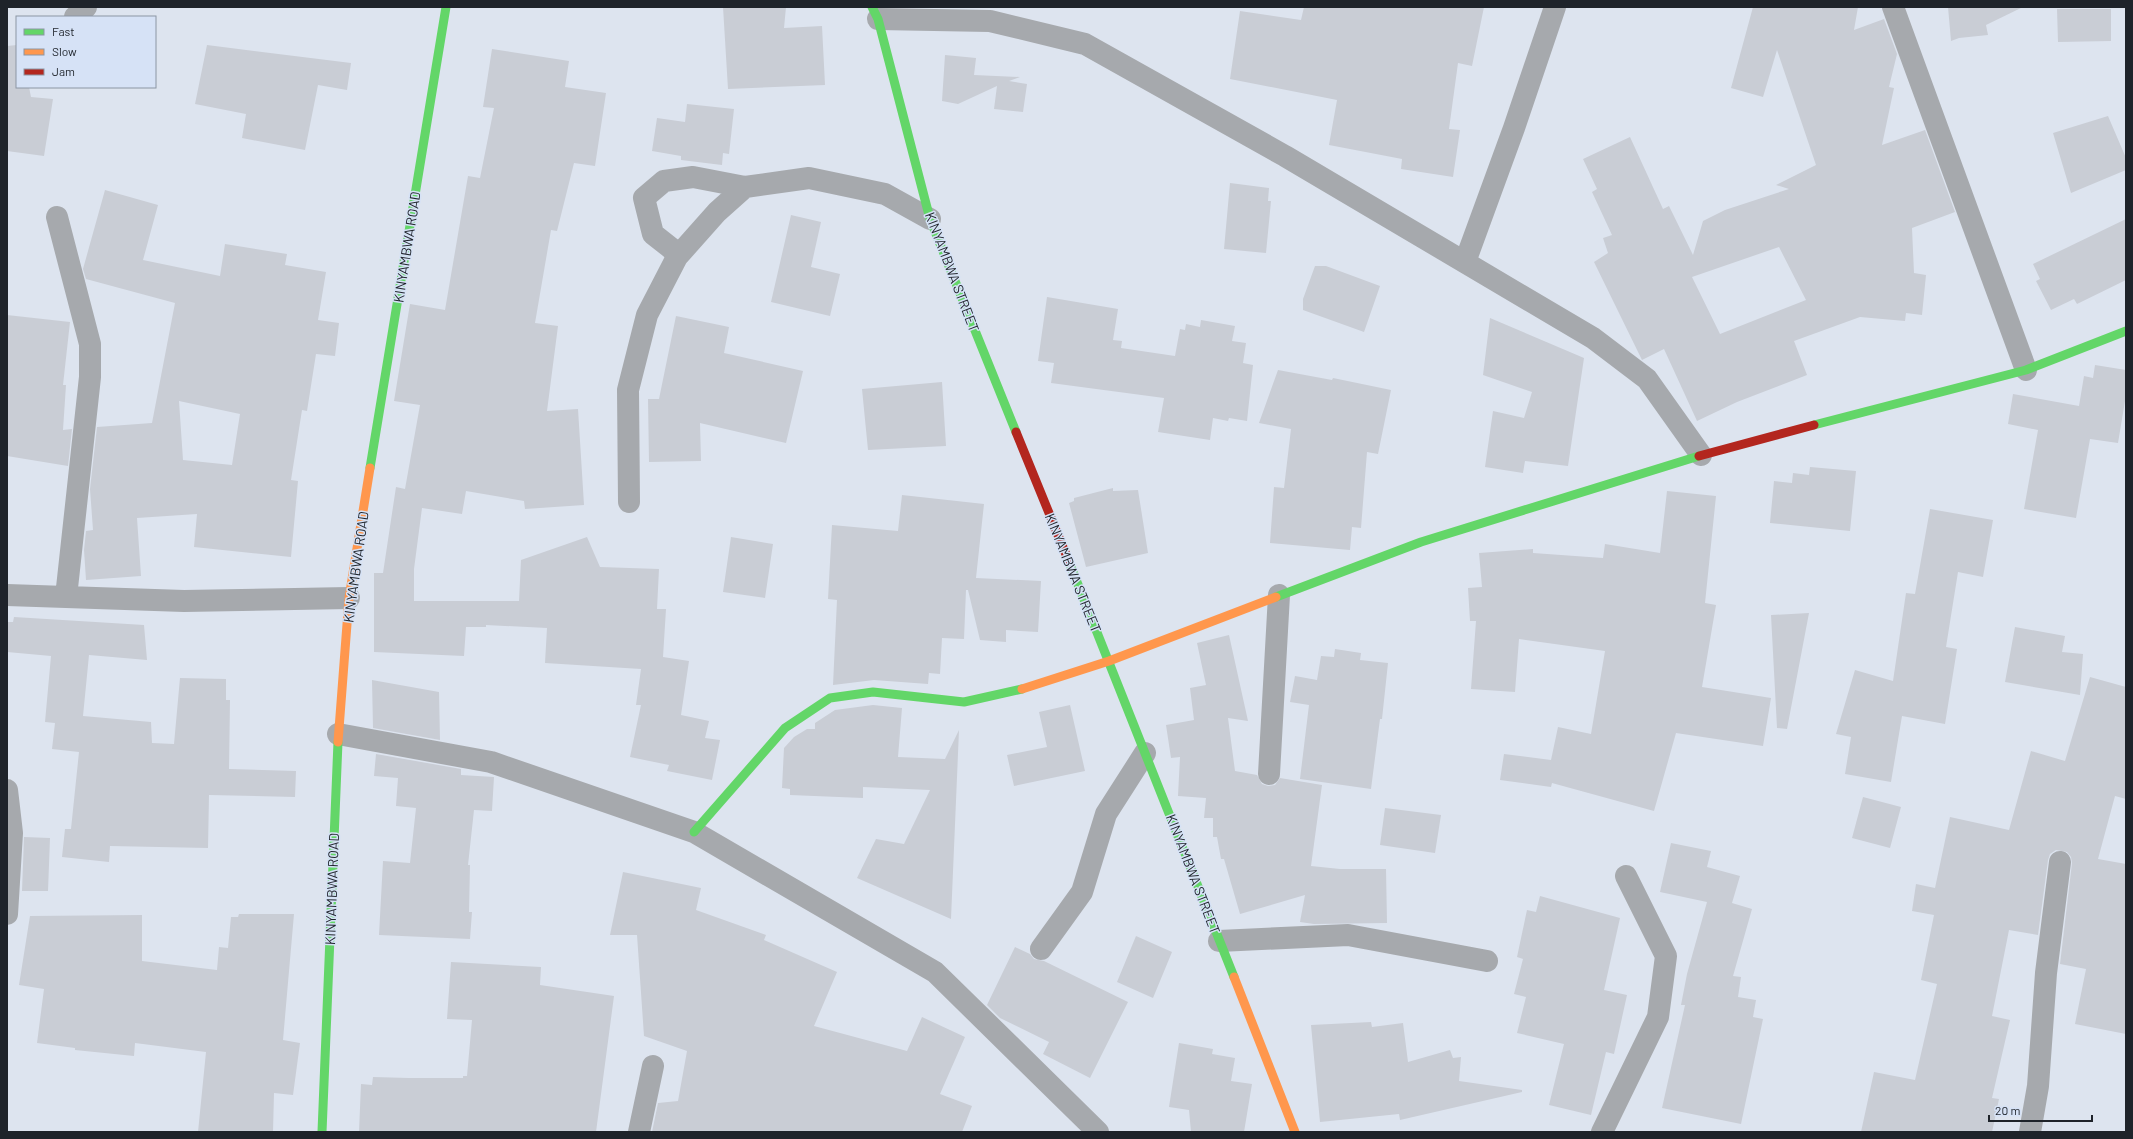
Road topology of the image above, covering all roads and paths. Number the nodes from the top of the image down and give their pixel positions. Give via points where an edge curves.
1 (86, 7) edge
2 (446, 7) edge
3 (1555, 7) edge
4 (1893, 7) edge
5 (875, 13) edge
6 (77, 16) edge
7 (745, 187) junction
8 (57, 217) dead end
9 (930, 219) junction
10 (677, 257) junction
11 (1464, 262) junction
12 (2126, 331) edge
13 (2026, 370) junction
14 (1701, 455) junction
15 (629, 502) dead end
16 (7, 595) edge
17 (1279, 596) junction
18 (66, 597) junction
19 (349, 598) junction
20 (1109, 661) junction
21 (338, 734) junction
22 (1145, 753) junction
23 (1269, 774) dead end
24 (7, 790) edge
25 (694, 832) junction
26 (2060, 862) dead end
27 (1626, 876) dead end
28 (7, 914) edge
29 (1219, 941) junction
30 (1041, 949) dead end
31 (1488, 961) dead end
32 (653, 1066) dead end
33 (322, 1132) edge
34 (639, 1132) edge
35 (1098, 1132) edge
36 (1295, 1132) edge
37 (1602, 1132) edge
38 (2030, 1132) edge

1 - 6 street
2 - 19 street, KINYAMBWA ROAD
3 - 11 street via 1514,128
4 - 13 street
5 - 9 street, KINYAMBWA STREET
5 - 11 street via 990,21 1085,44 1285,156
7 - 9 street via 809,178 885,194
7 - 10 street
7 - 10 street via 693,177 664,181 644,198 653,234 672,249
8 - 18 street via 90,344 90,377
9 - 20 street, KINYAMBWA STREET
10 - 15 street via 647,315 628,390
11 - 14 street via 1593,338 1647,379
12 - 13 street
13 - 14 street
14 - 17 street via 1421,542
16 - 18 street
17 - 20 street
17 - 23 street
18 - 19 street via 184,601
19 - 21 street, KINYAMBWA ROAD
20 - 22 street, KINYAMBWA STREET
20 - 25 street via 1008,694 964,702 872,692 830,698 785,728
21 - 25 street via 492,762
21 - 33 street, KINYAMBWA ROAD
22 - 29 street, KINYAMBWA STREET
22 - 30 street via 1106,814 1082,892
24 - 28 street via 12,833
25 - 35 street via 935,972
26 - 38 street via 2046,973 2038,1086
27 - 37 street via 1666,956 1658,1017
29 - 31 street via 1348,935
29 - 36 street, KINYAMBWA STREET
32 - 34 street

